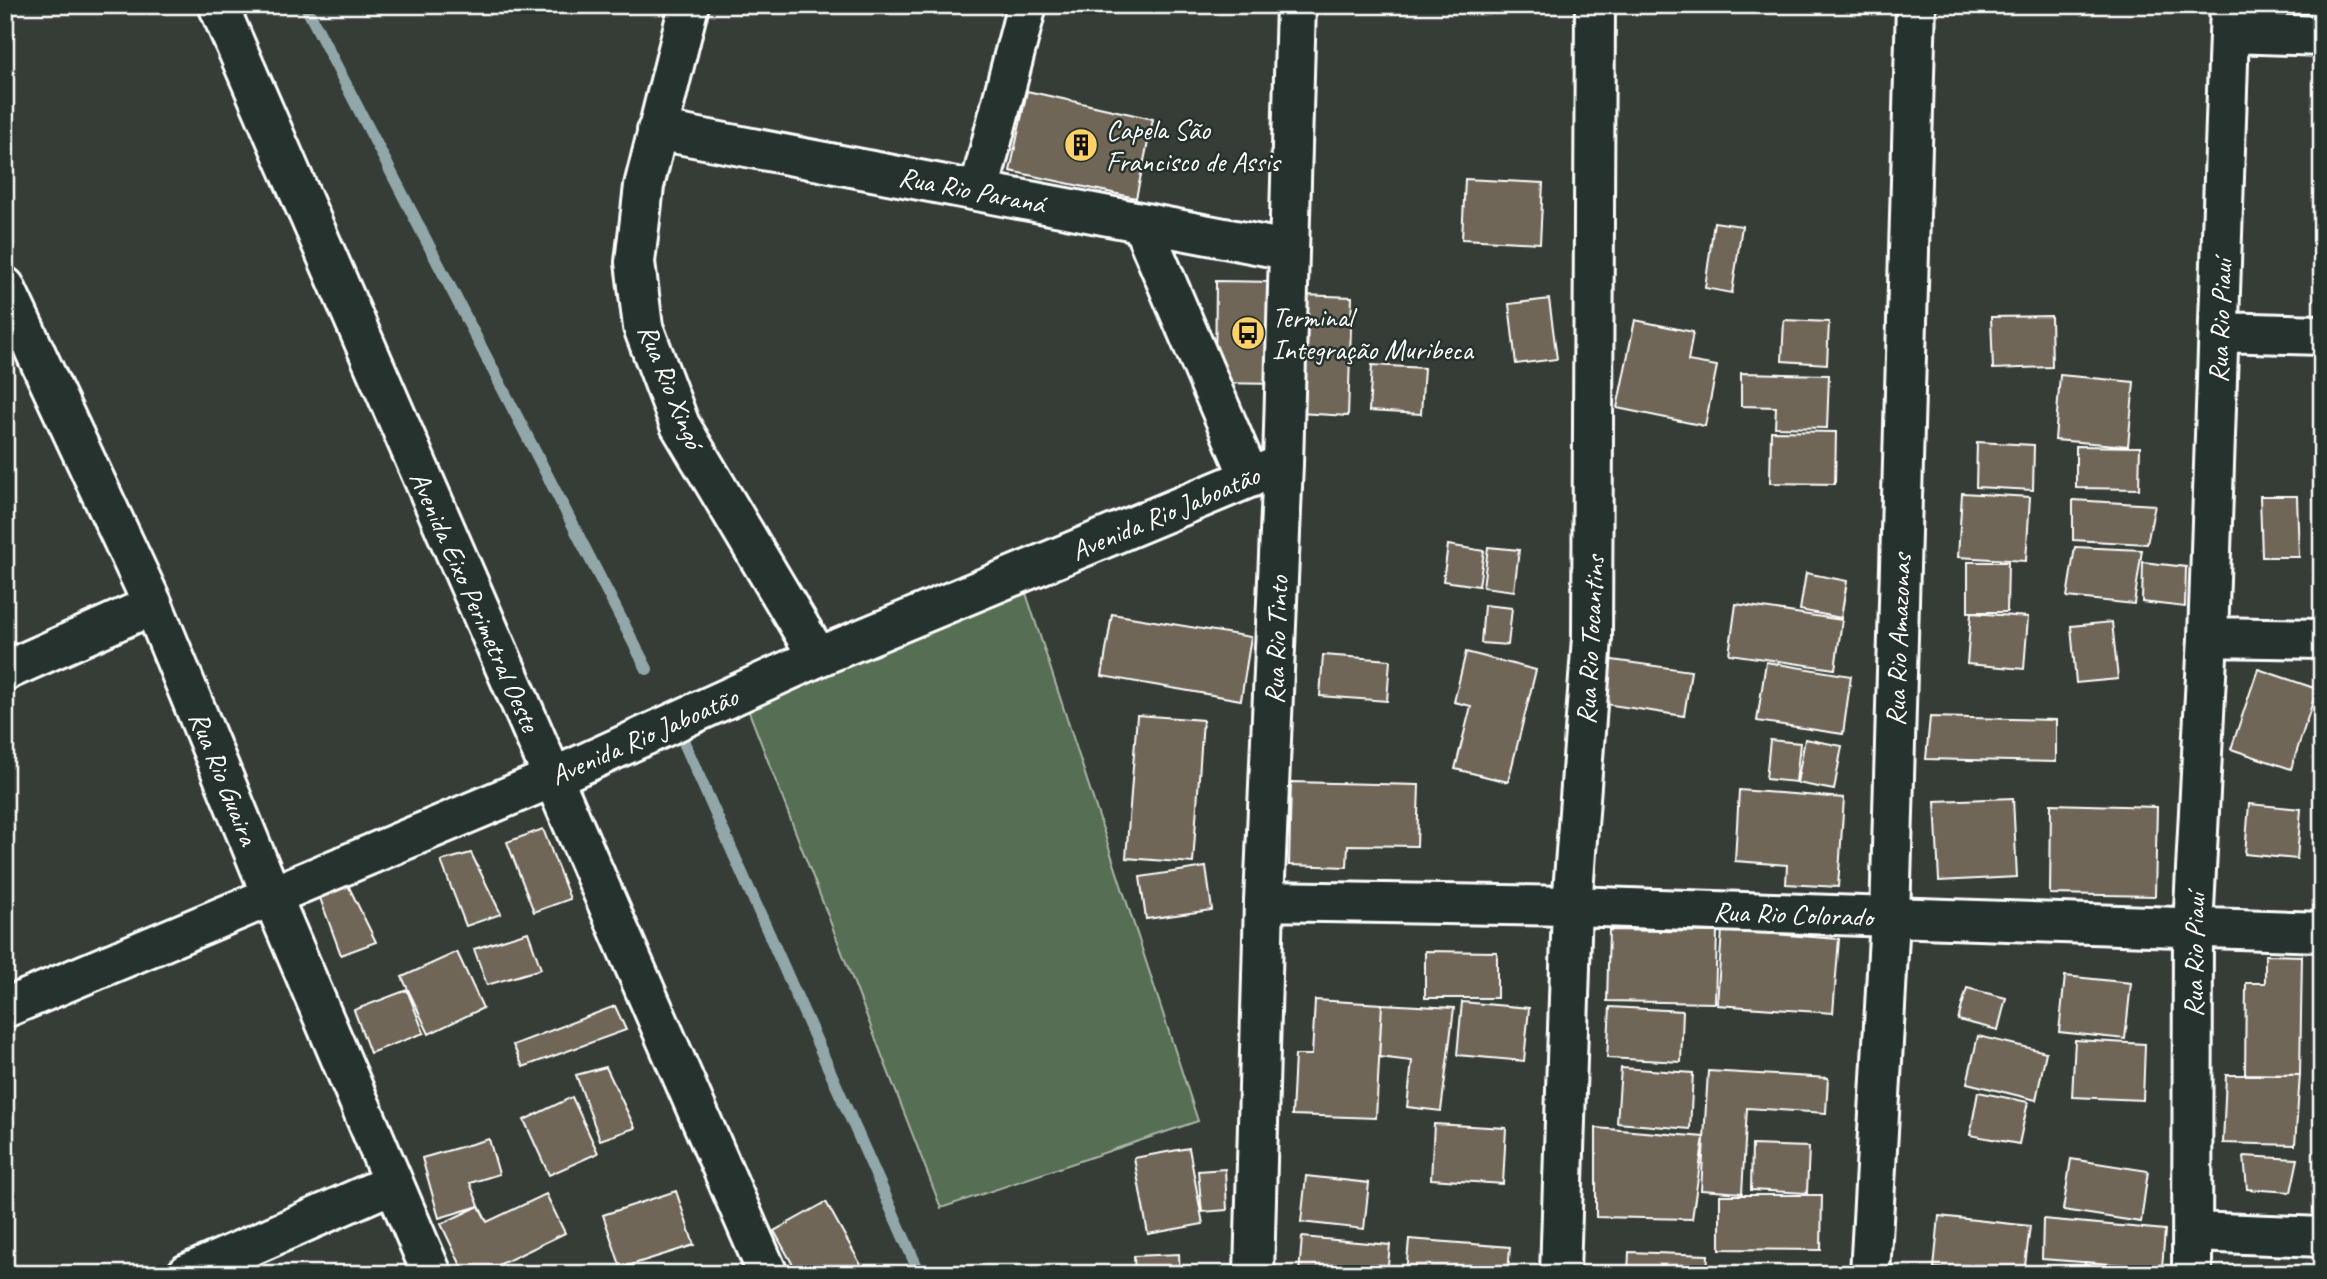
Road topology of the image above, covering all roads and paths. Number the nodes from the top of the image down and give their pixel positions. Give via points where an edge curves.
1 (218, 5) edge
2 (689, 5) edge
3 (1027, 5) edge
4 (1296, 5) edge
5 (1595, 5) edge
6 (1916, 5) edge
7 (2230, 19) edge
8 (2322, 36) edge
9 (657, 130) junction
10 (979, 191) junction
11 (1141, 222) junction
12 (1287, 250) junction
13 (10, 312) edge
14 (2219, 332) junction
15 (2322, 335) edge
16 (1266, 471) junction
17 (153, 605) junction
18 (2208, 636) junction
19 (2322, 639) edge
20 (818, 657) junction
21 (5, 671) edge
22 (552, 778) junction
23 (271, 894) junction
24 (1264, 901) junction
25 (1572, 906) junction
26 (1891, 918) junction
27 (2193, 928) junction
28 (2322, 932) edge
29 (5, 1008) edge
30 (391, 1184) junction
31 (2193, 1232) junction
32 (2322, 1237) edge
33 (187, 1274) edge
34 (432, 1274) edge
35 (768, 1274) edge
36 (1254, 1274) edge
37 (1560, 1274) edge
38 (1870, 1274) edge
39 (2192, 1274) edge

1 - 22 street, Avenida Eixo Perimetral Oeste
2 - 9 street, Rua Rio Xingó
3 - 10 street
4 - 12 street, Rua Rio Tinto
5 - 25 street, Rua Rio Tocantins via 1593,625
6 - 26 street, Rua Rio Amazonas
7 - 8 street
7 - 14 street, Rua Rio Piauí
9 - 10 street, Rua Rio Paraná
9 - 20 street, Rua Rio Xingó via 644,186 635,262 643,327 680,425
10 - 11 street, Rua Rio Paraná
11 - 12 street, Rua Rio Paraná
11 - 16 street, Rua Rio Tinto
12 - 16 street, Rua Rio Tinto
13 - 17 street, Rua Rio Guaira
14 - 15 street
14 - 18 street, Rua Rio Piauí
16 - 20 street, Avenida Rio Jaboatão
16 - 24 street, Rua Rio Tinto
17 - 21 street
17 - 23 street, Rua Rio Guaira
18 - 19 street
18 - 27 street, Rua Rio Piauí
20 - 22 street, Avenida Rio Jaboatão
22 - 23 street, Avenida Rio Jaboatão
22 - 35 street, Avenida Eixo Perimetral Oeste
23 - 29 street, Avenida Rio Jaboatão
23 - 30 street, Rua Rio Guaira
24 - 25 street, Rua Rio Colorado
24 - 36 street, Rua Rio Tinto
25 - 26 street, Rua Rio Colorado
25 - 37 street, Rua Rio Tocantins
26 - 27 street, Rua Rio Colorado
26 - 38 street, Rua Rio Amazonas
27 - 28 street, Rua Rio Colorado
27 - 31 street, Rua Rio Piauí
30 - 33 street
30 - 34 street, Rua Rio Guaira
31 - 32 street
31 - 39 street, Rua Rio Piauí

